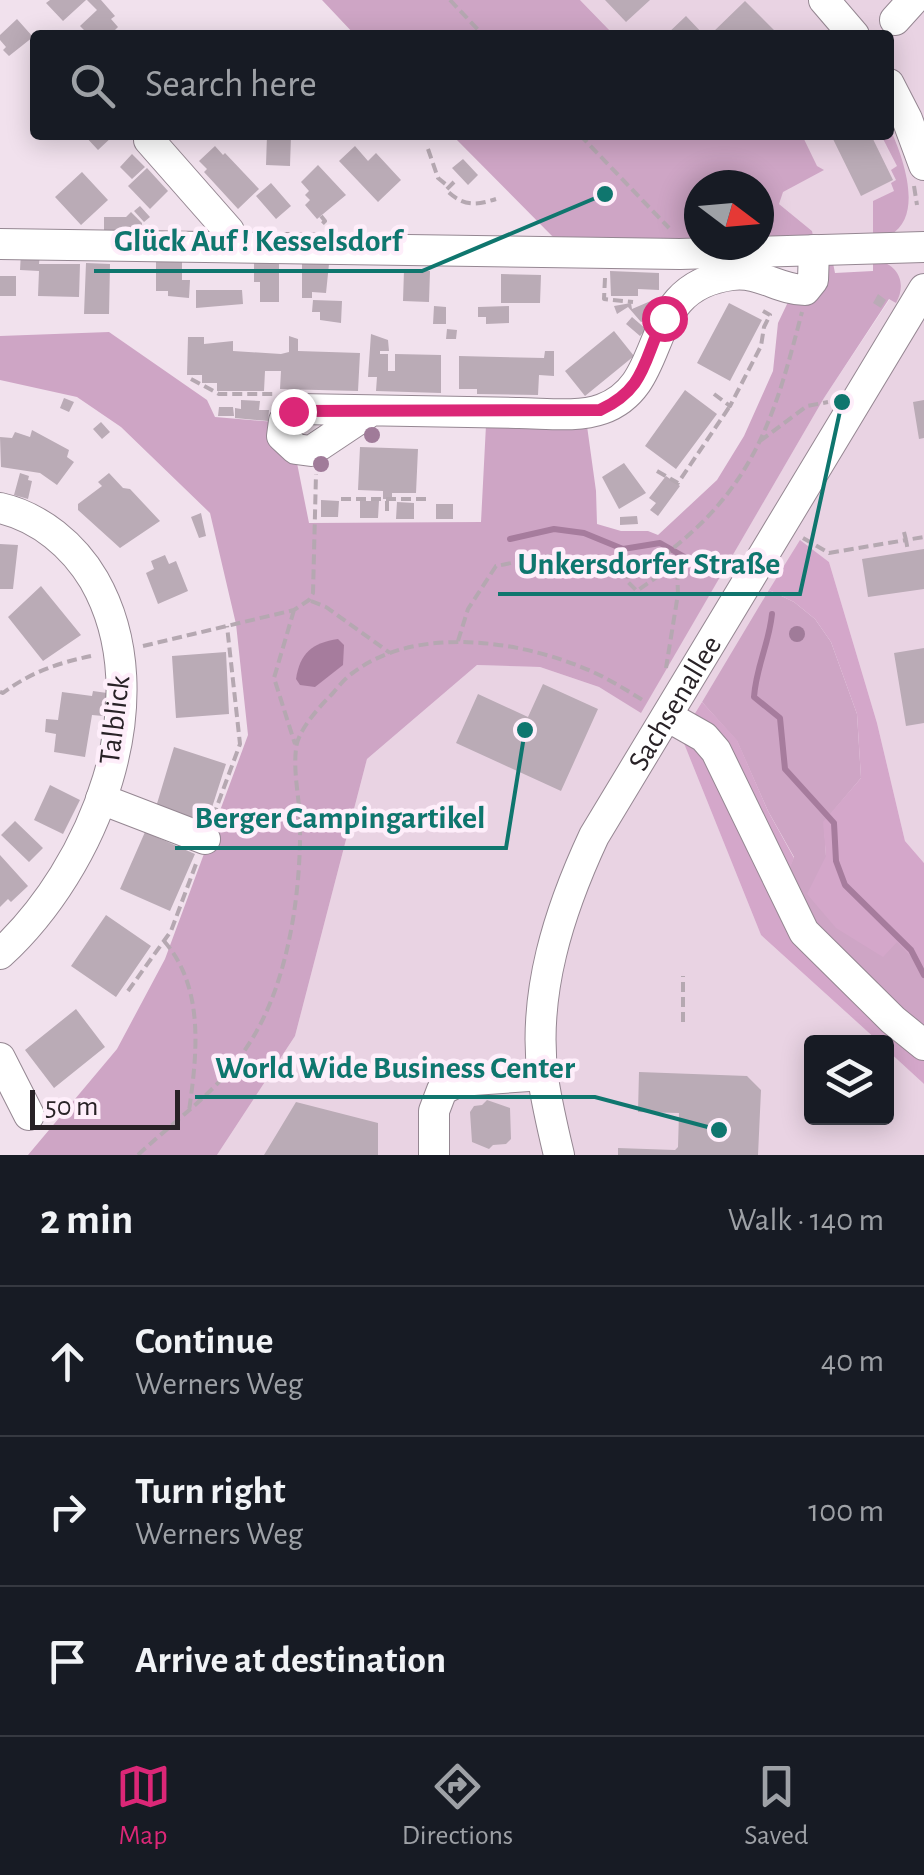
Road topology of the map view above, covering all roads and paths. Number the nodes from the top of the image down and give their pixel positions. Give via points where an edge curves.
1 (450, 0) edge
2 (478, 30) edge
3 (894, 93) edge
4 (149, 140) dead end
5 (585, 140) edge
6 (428, 149) dead end
7 (924, 165) edge
8 (496, 199) dead end
9 (680, 238) dead end
10 (0, 244) edge
11 (229, 246) junction
12 (924, 247) edge
13 (814, 250) junction
14 (606, 253) junction
15 (924, 289) edge
16 (804, 301) dead end
17 (633, 302) dead end
18 (763, 311) dead end
19 (190, 379) dead end
20 (275, 394) dead end
21 (714, 394) dead end
22 (833, 403) dead end
23 (730, 406) junction
24 (371, 411) junction
25 (759, 442) junction
26 (317, 448) junction
27 (657, 471) dead end
28 (342, 499) dead end
29 (430, 499) dead end
30 (387, 501) junction
31 (0, 508) edge
32 (387, 512) dead end
33 (904, 532) dead end
34 (798, 536) dead end
35 (924, 538) edge
36 (906, 540) junction
37 (908, 551) dead end
38 (629, 569) junction
39 (309, 600) junction
40 (294, 610) junction
41 (458, 641) junction
42 (136, 648) dead end
43 (390, 652) junction
44 (91, 656) dead end
45 (670, 673) dead end
46 (0, 692) edge
47 (667, 716) junction
48 (295, 745) junction
49 (102, 798) junction
50 (205, 839) dead end
51 (164, 941) dead end
52 (0, 954) edge
53 (683, 976) dead end
54 (683, 1022) dead end
55 (924, 1045) edge
56 (0, 1058) edge
57 (543, 1075) junction
58 (189, 1111) junction
59 (29, 1114) dead end
60 (138, 1155) edge
61 (434, 1155) edge
62 (559, 1155) edge

1 - 2 path
3 - 7 street
4 - 11 street via 229,231
5 - 9 path
6 - 8 path via 438,178 452,185 446,190 460,202
10 - 11 street
11 - 14 street
12 - 13 street
13 - 14 street
13 - 24 street via 813,280 805,290 736,274 686,294 664,318 638,382 600,410
14 - 17 path via 604,299
15 - 47 street, Sachsenallee
16 - 25 path
18 - 23 path via 770,315 762,346
19 - 20 path via 219,394
21 - 23 path
22 - 25 path via 807,406
23 - 27 path via 678,483
24 - 26 street
24 - 26 street via 293,411 282,428 284,441 305,452
25 - 38 path via 711,516 668,553
26 - 39 path
28 - 30 path
29 - 30 path
30 - 32 path
31 - 49 street, Talblick via 32,521 80,556 115,626 121,690
33 - 36 path
34 - 36 path via 829,553
35 - 36 path
36 - 37 path
38 - 41 path via 554,556 496,566 468,609
38 - 45 path via 626,580 637,591 668,569 677,570 665,667
39 - 40 path
39 - 43 path
40 - 42 path
40 - 48 path via 274,678
41 - 43 path
41 - 47 path via 522,648 593,672
43 - 48 path via 353,672
44 - 46 path via 49,666
47 - 55 street via 716,751 804,932
47 - 57 street, Sachsenallee via 574,879 546,978
48 - 58 path via 299,886 277,981 236,1064
49 - 50 street
49 - 52 street, Talblick via 60,885
51 - 58 path via 182,966 196,1026
53 - 54 path
56 - 59 street
57 - 61 street via 459,1081 442,1090 434,1111
57 - 62 street, Sachsenallee
58 - 60 path

